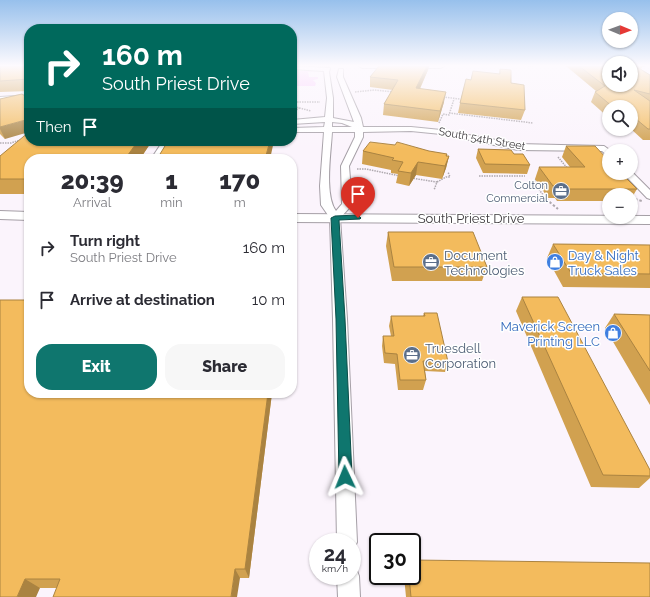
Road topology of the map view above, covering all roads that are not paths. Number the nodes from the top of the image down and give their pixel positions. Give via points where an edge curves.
1 (330, 94) edge
2 (342, 94) edge
3 (348, 94) edge
4 (24, 97) edge
5 (0, 99) edge
6 (24, 101) edge
7 (351, 101) junction
8 (0, 103) edge
9 (297, 122) edge
10 (329, 125) junction
11 (359, 128) junction
12 (297, 129) edge
13 (602, 151) edge
14 (633, 180) edge
15 (647, 199) edge
16 (0, 215) edge
17 (24, 216) edge
18 (297, 218) edge
19 (335, 218) junction
20 (650, 220) edge
21 (347, 533) edge
22 (348, 585) edge
23 (349, 597) edge

1 - 10 street
2 - 7 street
3 - 7 street
4 - 5 street
6 - 8 street
7 - 11 street
9 - 10 street
10 - 11 street, South 54th Street
10 - 12 street
10 - 19 street via 326,205
11 - 13 street, South 54th Street via 426,130 526,147
11 - 19 street via 359,137 345,166 346,205
14 - 15 street
16 - 17 main road
18 - 19 main road, South Priest Drive
19 - 20 main road, South Priest Drive
19 - 21 street
22 - 23 street

